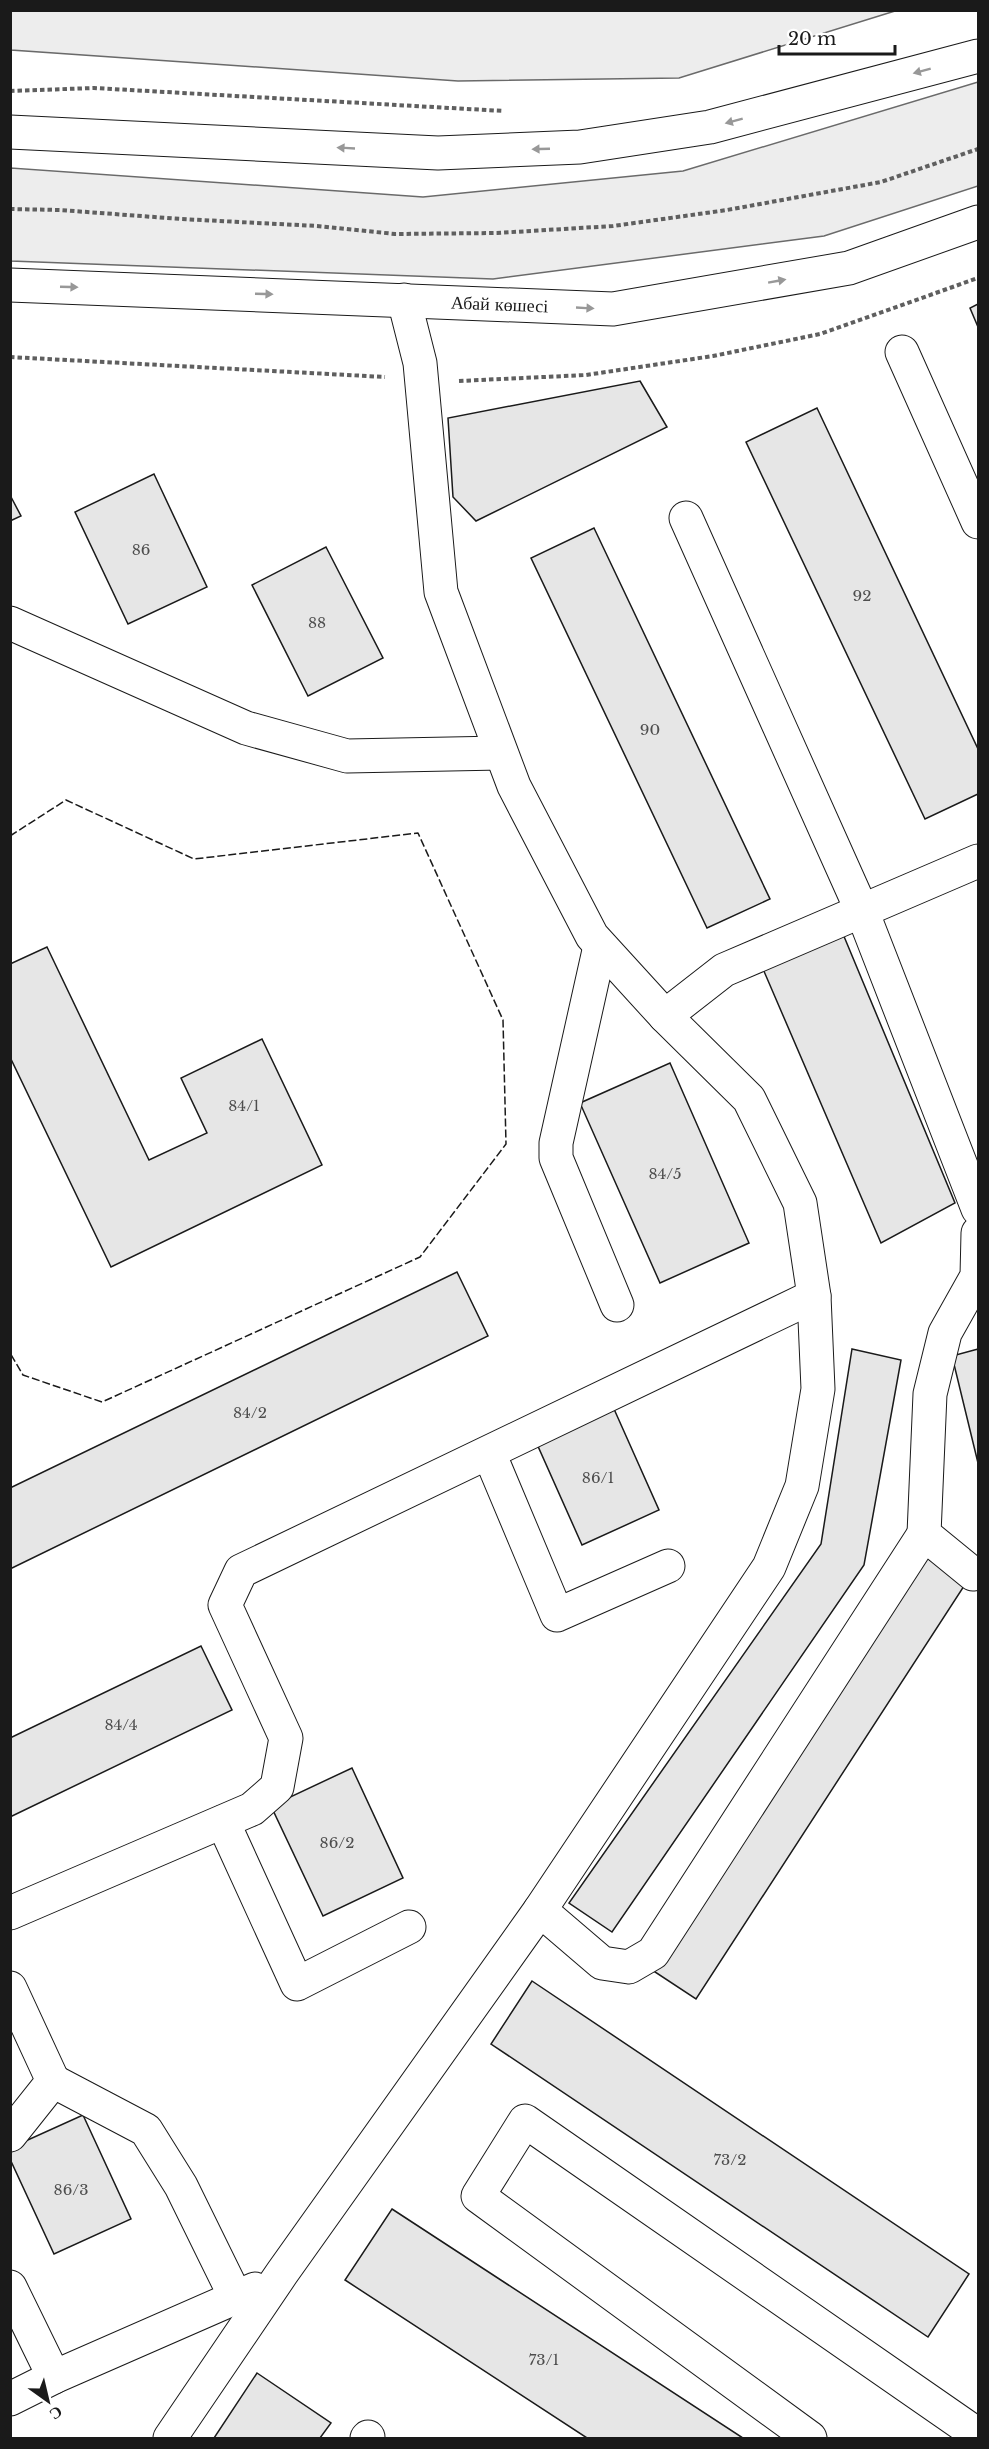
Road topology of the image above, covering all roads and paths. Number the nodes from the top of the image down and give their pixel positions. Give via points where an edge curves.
1 (978, 56) edge
2 (10, 91) edge
3 (508, 111) dead end
4 (10, 132) edge
5 (978, 149) edge
6 (10, 209) edge
7 (978, 222) edge
8 (978, 278) edge
9 (10, 285) edge
10 (404, 300) junction
11 (902, 352) dead end
12 (10, 357) edge
13 (422, 379) junction
14 (686, 518) dead end
15 (978, 522) edge
16 (10, 623) edge
17 (501, 753) junction
18 (978, 861) edge
19 (862, 911) junction
20 (600, 945) junction
21 (665, 1016) junction
22 (978, 1209) edge
23 (978, 1233) edge
24 (814, 1296) junction
25 (617, 1305) dead end
26 (489, 1453) junction
27 (924, 1534) junction
28 (668, 1566) dead end
29 (978, 1573) edge
30 (223, 1822) junction
31 (540, 1910) junction
32 (10, 1913) edge
33 (409, 1927) dead end
34 (10, 1988) edge
35 (53, 2082) junction
36 (10, 2135) edge
37 (279, 2279) junction
38 (10, 2287) edge
39 (236, 2298) junction
40 (54, 2377) junction
41 (10, 2398) edge
42 (978, 2437) edge
43 (170, 2439) edge
44 (810, 2439) edge

1 -> 4 street via 710,127 580,147 438,153
2 - 3 path via 94,88
5 - 6 path via 881,182 715,212 590,228 395,234
10 -> 7 street, Абай көшесі via 614,309 849,268
8 - 13 path via 820,333 713,356 586,375 468,382
9 -> 10 street, Абай көшесі
10 - 13 street
11 - 15 street
12 - 13 path
13 - 17 street via 441,592
14 - 19 street
16 - 17 street via 246,728 336,753
17 - 20 street via 514,786
18 - 19 street
19 - 21 street via 724,970
19 - 22 street
20 - 21 street
20 - 25 street via 556,1143 556,1158
21 - 24 street via 749,1099 800,1203
23 - 27 street via 977,1276 945,1333 930,1394
24 - 26 street
24 - 31 street via 818,1389 801,1486 769,1567
26 - 28 street via 557,1615
26 - 30 street via 241,1571 225,1605 286,1738 277,1787 252,1809
27 - 29 street via 974,1574
27 - 31 street via 653,1953 629,1967 602,1963
30 - 32 street
30 - 33 street via 297,1984
31 - 37 street
34 - 35 street
35 - 36 street
35 - 39 street via 146,2130 181,2186
37 - 39 street
37 - 43 street
38 - 40 street
39 - 40 street
40 - 41 street
42 - 44 street via 525,2121 478,2196

